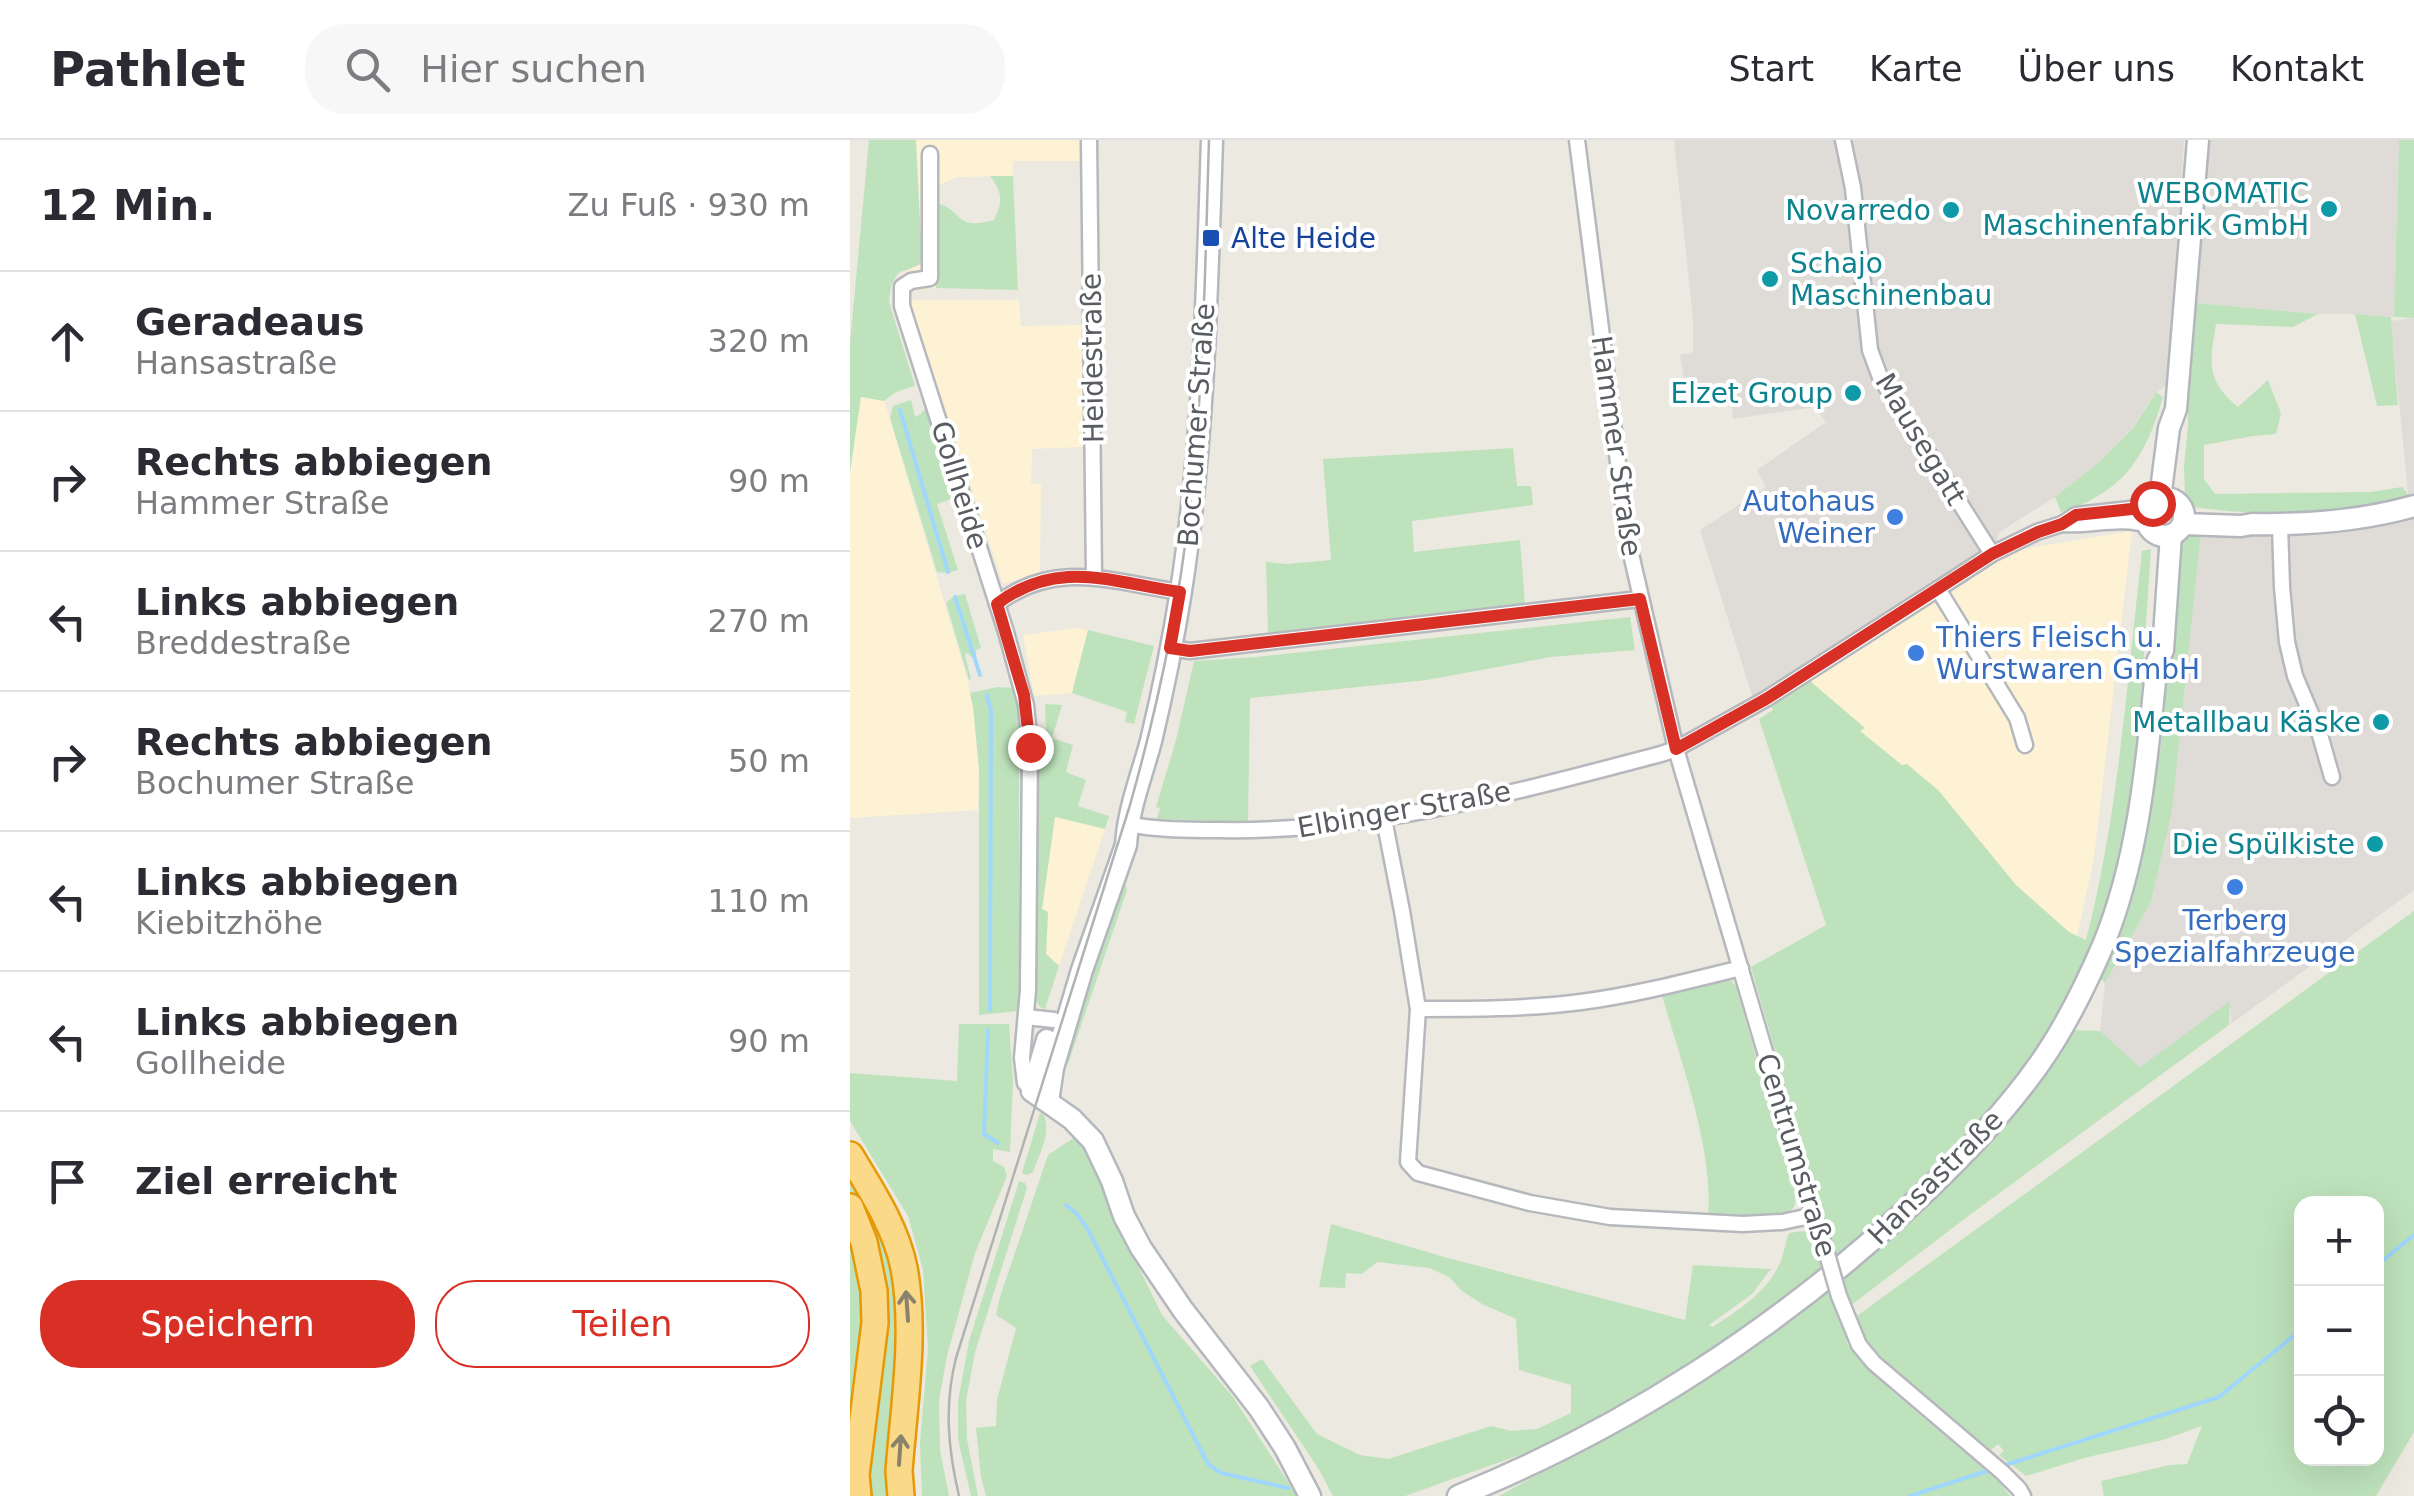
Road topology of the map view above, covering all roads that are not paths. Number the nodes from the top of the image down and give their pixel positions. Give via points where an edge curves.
1 (1089, 140) edge
2 (1212, 140) edge
3 (1577, 140) edge
4 (1843, 140) edge
5 (2198, 140) edge
6 (930, 154) dead end
7 (2414, 506) edge
8 (2166, 517) junction
9 (2280, 524) junction
10 (1992, 554) junction
11 (1094, 576) junction
12 (1938, 589) junction
13 (1180, 592) junction
14 (1640, 599) junction
15 (997, 604) junction
16 (1170, 648) junction
17 (2024, 745) dead end
18 (1676, 749) junction
19 (2332, 777) dead end
20 (1384, 818) junction
21 (1127, 824) junction
22 (1741, 968) junction
23 (1418, 1009) junction
24 (1026, 1017) junction
25 (1054, 1020) junction
26 (1040, 1096) junction
27 (850, 1155) edge
28 (850, 1207) edge
29 (1814, 1215) junction
30 (858, 1496) edge
31 (902, 1496) edge
32 (1310, 1496) edge
33 (1458, 1496) edge
34 (2023, 1496) edge

1 - 11 street, Heidestraße
2 - 13 street, Bochumer Straße via 1202,398
3 - 14 street, Hammer Straße
4 - 10 street, Mausegatt via 1870,350 1880,377
5 - 8 street, Hansastraße via 2176,409 2181,428
6 - 15 street, Gollheide via 930,278 902,287 902,306
7 - 9 street via 2357,519
8 - 9 street
8 - 10 street via 2076,515
8 - 33 street, Hansastraße via 2164,650 2128,868 2104,941 2039,1064 1984,1133 1875,1238 1780,1315 1592,1434
9 - 19 street via 2287,642
10 - 12 street
11 - 13 street
11 - 15 street via 1031,585
12 - 17 street via 2018,718
12 - 18 street
13 - 16 street, Bochumer Straße
14 - 16 street via 1190,651
14 - 18 street, Hammer Straße
15 - 24 street, Gollheide via 1024,695 1030,747
16 - 21 street, Bochumer Straße
18 - 20 street, Elbinger Straße
18 - 22 street, Centrumstraße
20 - 21 street, Elbinger Straße via 1254,831
20 - 23 street
21 - 25 street via 1110,848
21 - 26 street via 1050,1082
22 - 23 street via 1576,1003
22 - 29 street, Centrumstraße
23 - 29 street via 1408,1162 1418,1174 1610,1217 1743,1224
24 - 25 street
24 - 26 street, Gollheide via 1025,1082
25 - 26 street
26 - 32 street via 1093,1141 1141,1248 1259,1408
31 -> 27 highway via 909,1315 904,1267 891,1228
28 - 30 highway via 866,1250 875,1323
29 - 34 street, Centrumstraße, bridge via 1859,1345

